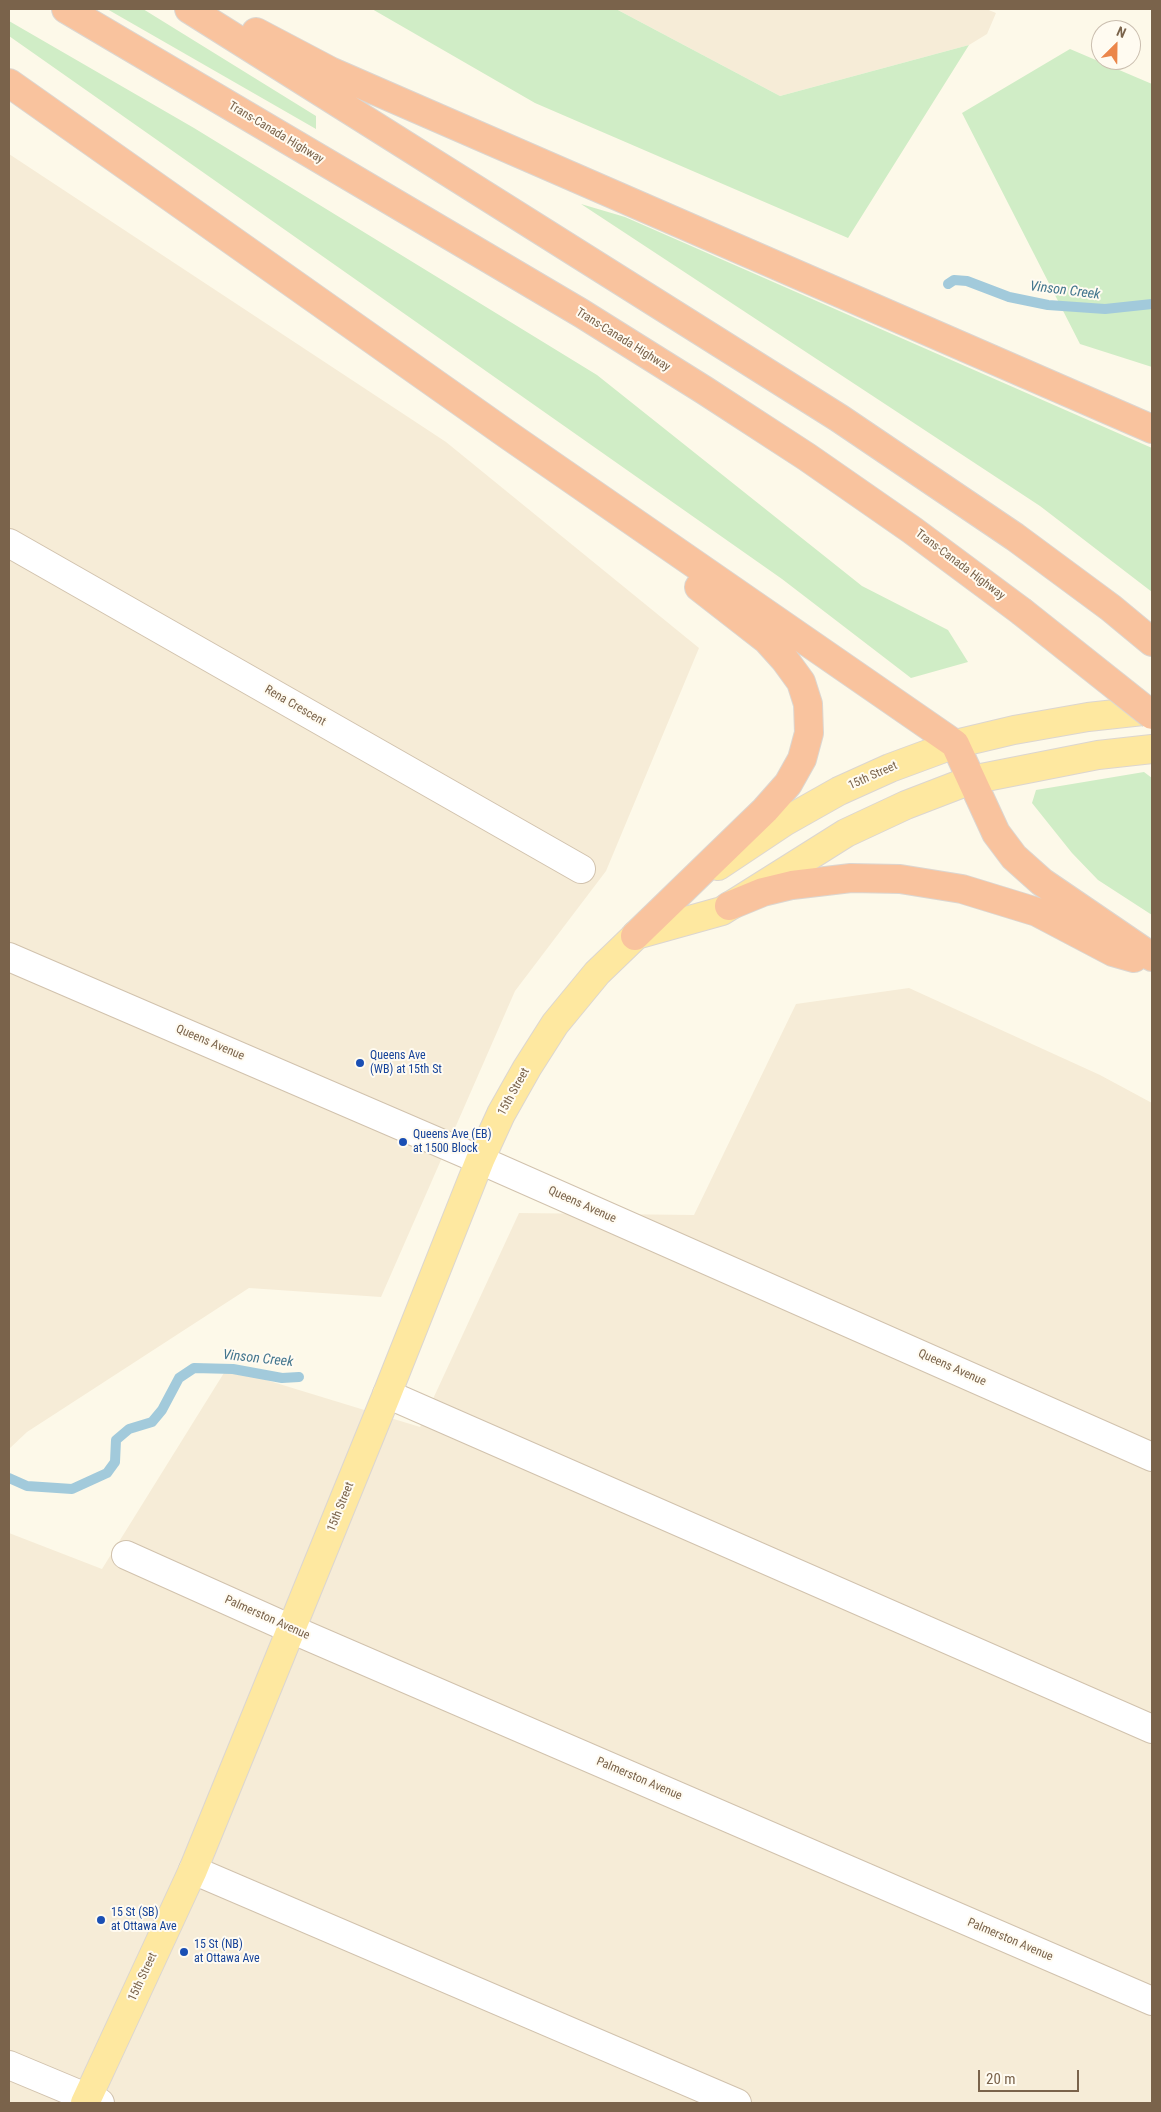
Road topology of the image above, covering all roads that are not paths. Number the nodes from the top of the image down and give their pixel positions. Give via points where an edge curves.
1 (66, 9) edge
2 (189, 9) edge
3 (216, 9) edge
4 (9, 82) edge
5 (1152, 429) edge
6 (508, 435) junction
7 (9, 543) edge
8 (1152, 642) edge
9 (1152, 710) edge
10 (1152, 715) edge
11 (955, 744) junction
12 (1152, 749) edge
13 (971, 780) junction
14 (581, 869) dead end
15 (729, 906) junction
16 (634, 936) junction
17 (9, 957) edge
18 (1152, 957) edge
19 (1152, 964) edge
20 (480, 1160) junction
21 (387, 1394) junction
22 (1152, 1457) edge
23 (126, 1555) dead end
24 (291, 1629) junction
25 (1152, 1729) edge
26 (193, 1870) junction
27 (1152, 2001) edge
28 (9, 2064) edge
29 (90, 2101) edge
30 (736, 2103) edge

1 - 10 highway, Trans-Canada Highway, bridge via 580,313 704,390 896,518 1021,611
2 - 8 highway via 830,413 1015,537
3 - 5 highway via 330,71
4 - 6 highway
6 - 11 highway
6 - 16 highway via 767,640 801,682 808,704 809,733 802,759 788,784
7 - 14 street, Rena Crescent
9 - 11 main road, 15th Street via 1088,717
11 - 13 highway
11 - 16 main road, 15th Street via 890,768 784,822 732,856
12 - 13 main road, 15th Street via 1098,755
13 - 15 main road, 15th Street via 846,833
13 - 18 highway via 996,833 1014,857 1042,882
15 - 16 main road, 15th Street via 722,911
15 - 19 highway via 763,892 792,885 851,878 900,879 962,889 1037,912 1113,952
16 - 20 main road, 15th Street via 554,1024 505,1106
17 - 20 street, Queens Avenue
20 - 21 main road, 15th Street
20 - 22 street, Queens Avenue
21 - 24 main road, 15th Street
21 - 25 street
23 - 24 street, Palmerston Avenue
24 - 26 main road, 15th Street
24 - 27 street, Palmerston Avenue
26 - 29 main road, 15th Street
26 - 30 street
28 - 29 street

